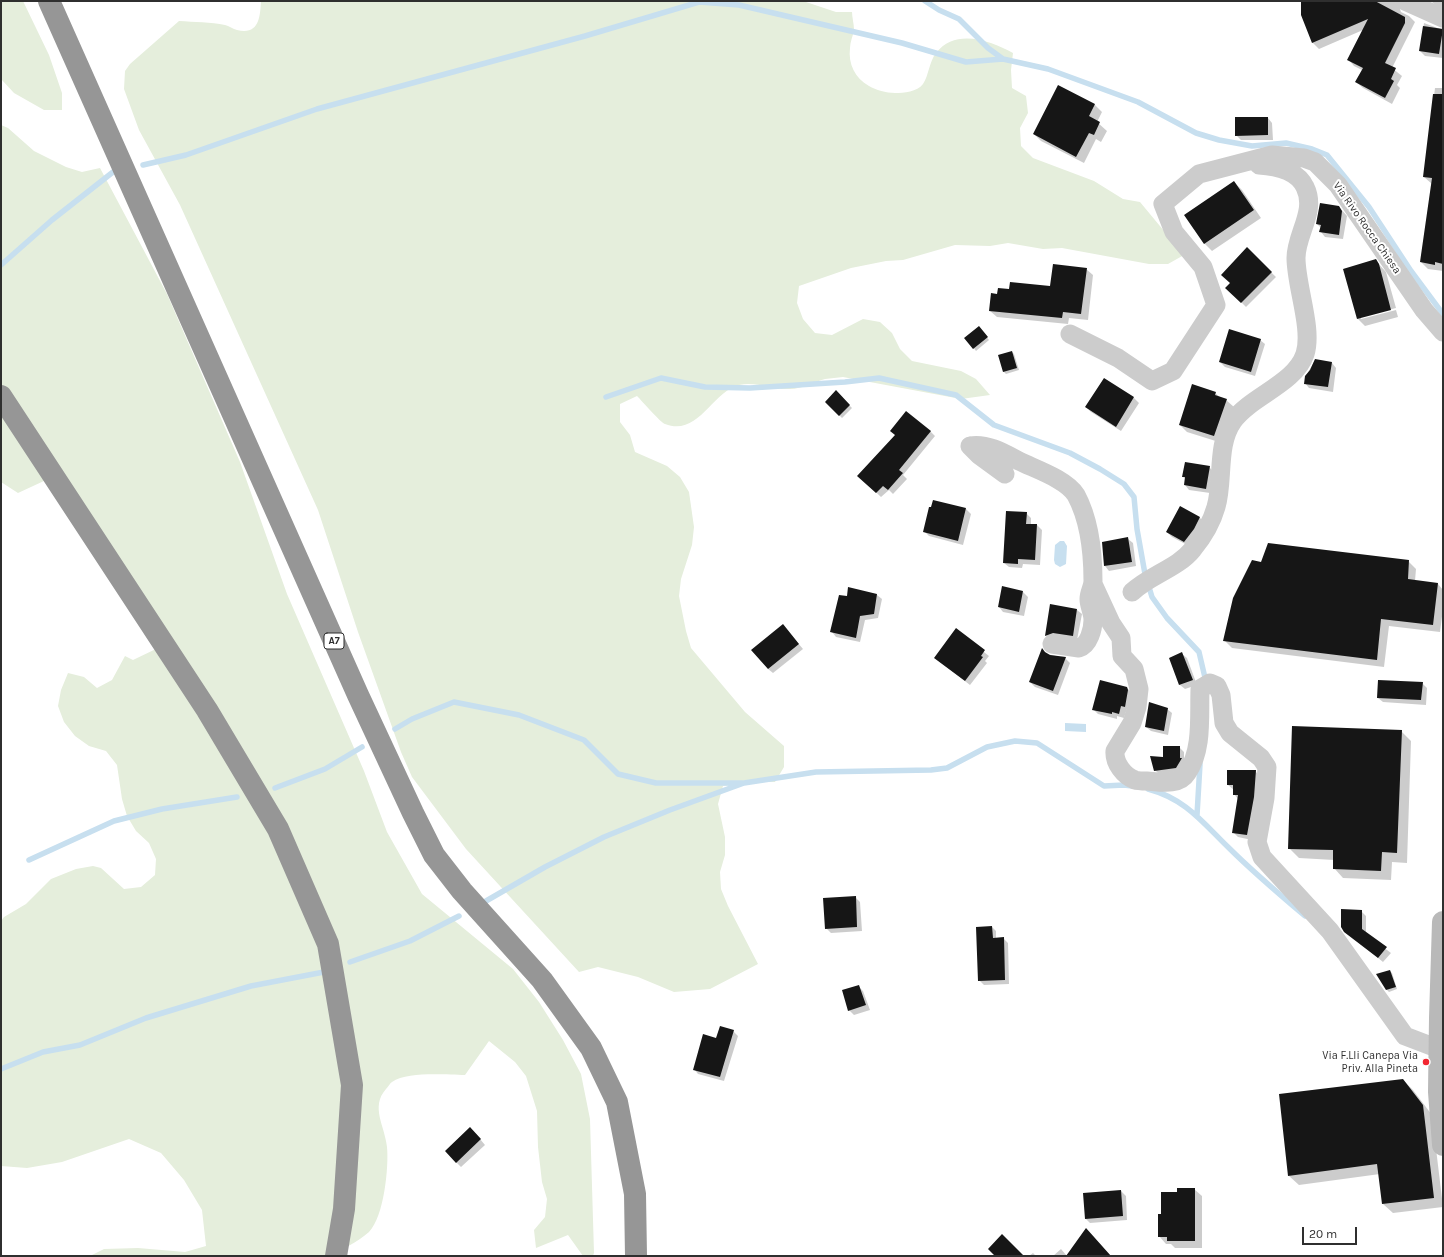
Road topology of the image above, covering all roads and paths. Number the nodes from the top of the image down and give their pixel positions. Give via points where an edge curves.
1 (49, 1) edge
2 (1405, 1) edge
3 (1443, 18) edge
4 (1242, 162) junction
5 (1443, 332) edge
6 (1070, 334) dead end
7 (1, 396) edge
8 (1005, 474) dead end
9 (1093, 584) junction
10 (1132, 592) dead end
11 (1052, 644) dead end
12 (1443, 922) edge
13 (1439, 1049) junction
14 (1443, 1145) edge
15 (336, 1256) edge
16 (636, 1256) edge

1 - 16 highway, A7 via 355,688 434,855 462,891 542,980 591,1048 617,1102 636,1194
2 - 3 street
4 - 5 street, Via Rivo Rocca Chiesa via 1272,155 1304,158 1315,162 1338,185 1424,310
4 - 6 street, Via Rivo Rocca Chiesa via 1199,174 1163,204 1174,232 1203,267 1216,304 1173,371 1152,381 1118,358
4 - 10 street via 1273,165 1293,173 1305,186 1308,194 1309,208 1296,256 1307,331 1305,354 1292,373 1242,411 1233,422 1224,444 1217,506 1193,550
7 - 15 highway via 207,710 274,822 328,944 352,1085 344,1209
8 - 9 street via 978,455 970,446 978,444 994,449 1056,478 1070,488 1076,495 1091,540
9 - 11 street via 1089,601 1093,620 1086,644 1079,648
9 - 13 street via 1121,638 1122,656 1134,668 1139,690 1138,707 1132,723 1115,751 1122,771 1135,780 1167,783 1186,775 1194,761 1198,737 1200,689 1210,682 1217,686 1221,695 1224,723 1230,733 1262,758 1267,767 1265,798 1257,842 1262,857 1330,931 1405,1036
12 - 13 main road
13 - 14 main road

